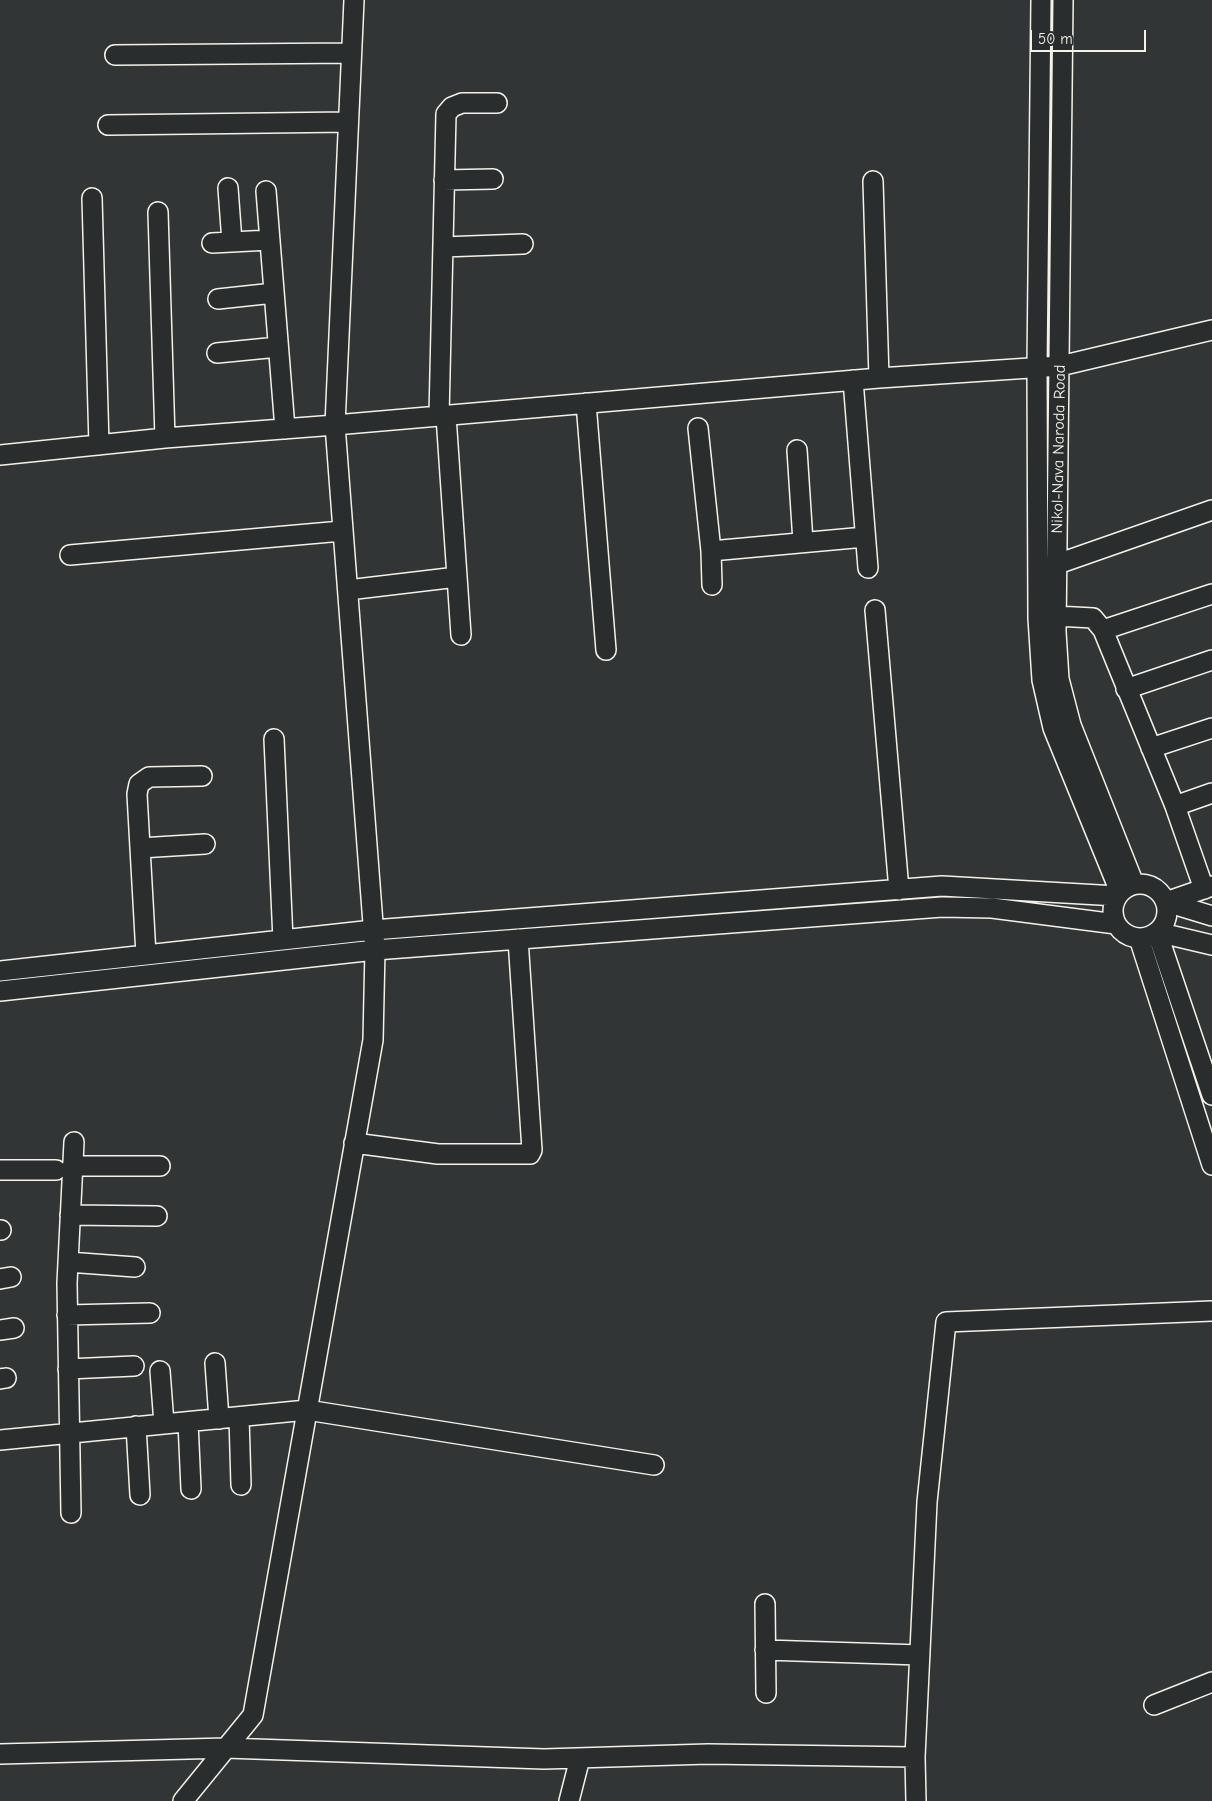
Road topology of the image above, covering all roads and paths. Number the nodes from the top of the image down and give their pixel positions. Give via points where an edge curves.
1 (354, 0) edge
2 (1041, 0) edge
3 (1063, 0) edge
4 (351, 53) junction
5 (115, 55) dead end
6 (496, 102) dead end
7 (347, 122) junction
8 (108, 125) dead end
9 (493, 178) dead end
10 (444, 180) junction
11 (873, 181) dead end
12 (228, 188) dead end
13 (266, 191) dead end
14 (92, 198) dead end
15 (158, 212) dead end
16 (270, 240) junction
17 (232, 242) junction
18 (212, 243) dead end
19 (523, 244) dead end
20 (443, 246) junction
21 (274, 293) junction
22 (218, 299) dead end
23 (1212, 330) edge
24 (278, 348) junction
25 (216, 353) dead end
26 (1060, 366) junction
27 (1037, 367) junction
28 (878, 378) junction
29 (853, 380) junction
30 (586, 403) junction
31 (442, 416) junction
32 (335, 425) junction
33 (698, 428) dead end
34 (284, 429) junction
35 (165, 438) junction
36 (99, 444) junction
37 (797, 450) dead end
38 (0, 455) edge
39 (1212, 510) edge
40 (342, 532) junction
41 (865, 537) junction
42 (803, 542) junction
43 (711, 551) junction
44 (70, 554) dead end
45 (1057, 564) junction
46 (868, 568) dead end
47 (1038, 571) junction
48 (457, 577) junction
49 (712, 584) dead end
50 (348, 590) junction
51 (1212, 594) edge
52 (875, 610) dead end
53 (1056, 616) junction
54 (1103, 630) junction
55 (461, 634) dead end
56 (606, 650) dead end
57 (1212, 660) edge
58 (1126, 689) junction
59 (1212, 728) edge
60 (274, 739) dead end
61 (1151, 748) junction
62 (202, 776) dead end
63 (1212, 793) edge
64 (1175, 806) junction
65 (206, 844) dead end
66 (140, 848) junction
67 (1208, 888) edge
68 (899, 890) junction
69 (1124, 891) junction
70 (1166, 902) junction
71 (1212, 916) edge
72 (1116, 924) junction
73 (374, 930) junction
74 (1157, 932) junction
75 (1139, 938) junction
76 (518, 939) junction
77 (283, 940) junction
78 (1212, 945) edge
79 (375, 950) junction
80 (146, 955) junction
81 (0, 971) edge
82 (0, 991) edge
83 (1212, 1094) edge
84 (74, 1142) dead end
85 (354, 1143) junction
86 (1212, 1165) edge
87 (160, 1166) dead end
88 (64, 1168) junction
89 (0, 1170) edge
90 (70, 1215) junction
91 (157, 1216) dead end
92 (68, 1262) junction
93 (135, 1267) dead end
94 (1212, 1311) edge
95 (150, 1313) dead end
96 (67, 1315) junction
97 (215, 1362) dead end
98 (134, 1366) dead end
99 (68, 1369) junction
100 (160, 1371) dead end
101 (307, 1410) junction
102 (239, 1417) junction
103 (219, 1419) junction
104 (188, 1422) junction
105 (164, 1424) junction
106 (136, 1426) junction
107 (68, 1433) junction
108 (0, 1440) edge
109 (654, 1465) dead end
110 (241, 1485) dead end
111 (191, 1489) dead end
112 (140, 1494) dead end
113 (71, 1513) dead end
114 (765, 1604) dead end
115 (765, 1650) junction
116 (920, 1655) junction
117 (1212, 1682) edge
118 (766, 1693) dead end
119 (1154, 1705) dead end
120 (226, 1748) junction
121 (0, 1754) edge
122 (915, 1757) junction
123 (580, 1758) junction
124 (183, 1801) edge
125 (569, 1801) edge
126 (916, 1801) edge

1 - 4 street
2 - 27 street
3 - 26 street, Nikol-Nava Naroda Road
4 - 5 street
4 - 7 street
6 - 10 street via 462,103 446,114
7 - 8 street
7 - 32 street
9 - 10 street
10 - 20 street
11 - 28 street
12 - 17 street
13 - 16 street
14 - 36 street
15 - 35 street
16 - 17 street
16 - 21 street
17 - 18 street
19 - 20 street
20 - 31 street
21 - 22 street
21 - 24 street
23 - 26 street
24 - 25 street
24 - 34 street
26 - 27 street
26 - 45 street, Nikol-Nava Naroda Road
27 - 28 street
27 - 47 street
28 - 29 street
29 - 30 street
29 - 41 street
30 - 31 street
30 - 56 street
31 - 32 street
31 - 48 street
32 - 34 street
32 - 40 street
33 - 43 street
34 - 35 street
35 - 36 street
36 - 38 street
37 - 42 street
39 - 45 street
40 - 44 street
40 - 50 street
41 - 42 street
41 - 46 street
42 - 43 street
43 - 49 street
45 - 47 street
45 - 53 street, Nikol-Nava Naroda Road
47 - 69 street via 1042,680 1053,728
48 - 50 street
48 - 55 street
50 - 73 street
51 - 54 street
52 - 68 street
53 - 54 street via 1093,618
53 - 69 street, Nikol-Nava Naroda Road via 1058,679 1071,725 1107,812
54 - 58 street
57 - 58 street
58 - 61 street
59 - 61 street
60 - 77 street
61 - 64 street
62 - 66 street via 149,777 139,784
63 - 64 street
64 - 67 street
65 - 66 street
66 - 80 street
67 - 70 street
68 - 69 street via 942,886
68 - 73 street
69 - 70 street via 1140,883 1155,888
69 - 72 street via 1113,904 1112,915
70 - 71 street
70 - 74 street via 1167,915
72 - 75 street via 1122,932
72 - 76 street via 992,908 942,907
73 - 77 street
73 - 79 street
74 - 75 street
74 - 78 street
74 - 83 street
75 - 86 street
76 - 79 street
76 - 85 street via 530,1154 438,1154
77 - 80 street
79 - 82 street
79 - 85 street via 373,1040
80 - 81 street
84 - 88 street
85 - 101 street
87 - 88 street
88 - 89 street
88 - 90 street
90 - 91 street
90 - 92 street
92 - 93 street
92 - 96 street
94 - 116 street via 946,1322 927,1502
95 - 96 street
96 - 99 street
97 - 103 street
98 - 99 street
99 - 107 street
100 - 105 street
101 - 102 street
101 - 109 street
101 - 120 street via 254,1715
102 - 103 street
102 - 110 street
103 - 104 street
104 - 105 street
104 - 111 street
105 - 106 street
106 - 107 street
106 - 112 street
107 - 108 street
107 - 113 street
114 - 115 street
115 - 116 street
115 - 118 street
116 - 122 street
117 - 119 street
120 - 121 street
120 - 123 street
120 - 124 street
122 - 123 street via 708,1754
122 - 126 street
123 - 125 street

